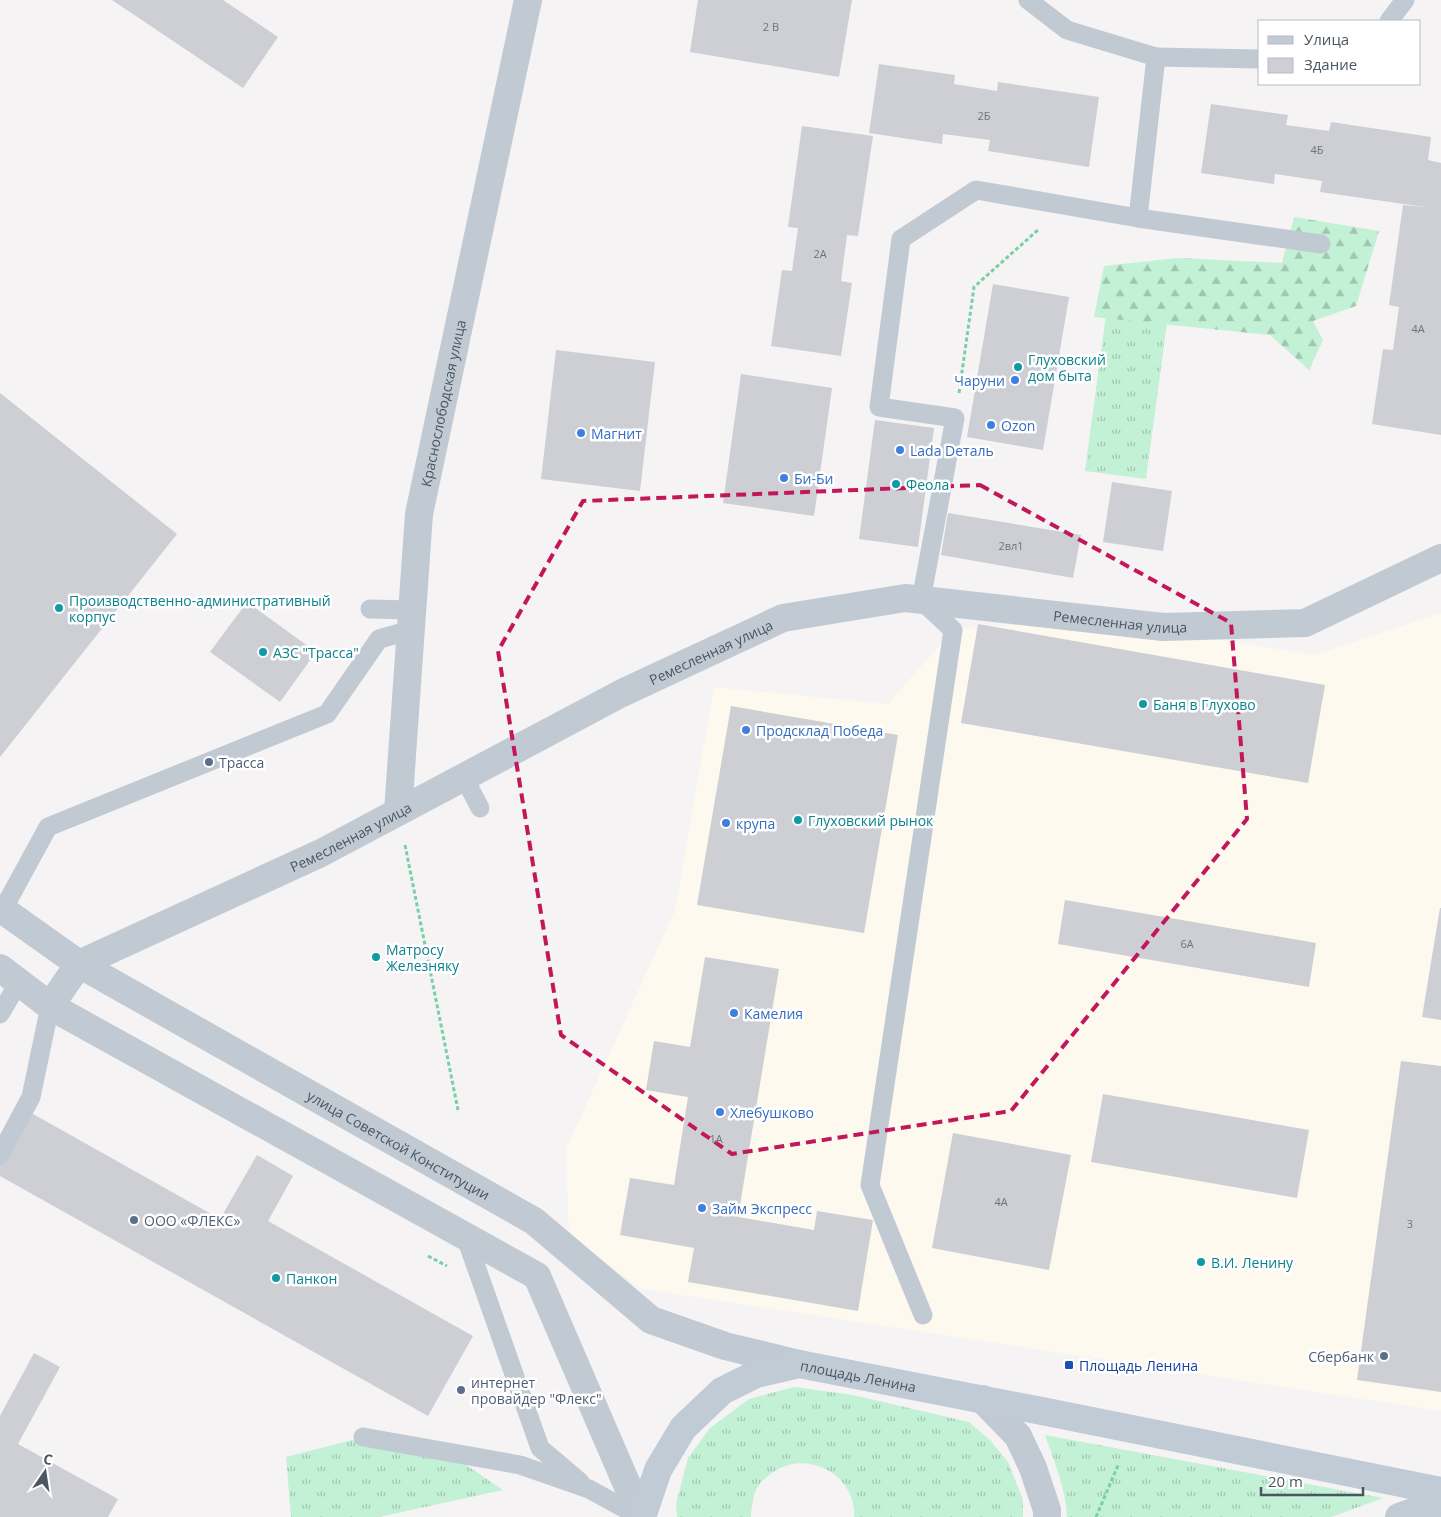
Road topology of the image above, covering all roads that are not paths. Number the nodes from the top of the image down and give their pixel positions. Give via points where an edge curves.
1 (528, 0) edge
2 (1028, 0) edge
3 (1405, 0) edge
4 (1390, 20) edge
5 (1156, 57) junction
6 (1258, 59) edge
7 (1138, 218) junction
8 (1321, 244) dead end
9 (1441, 558) edge
10 (922, 600) junction
11 (370, 609) dead end
12 (412, 620) junction
13 (464, 777) junction
14 (480, 808) dead end
15 (398, 812) junction
16 (1, 911) edge
17 (80, 964) junction
18 (9, 975) edge
19 (50, 1006) junction
20 (0, 1014) edge
21 (0, 1154) edge
22 (466, 1238) junction
23 (923, 1314) dead end
24 (799, 1364) junction
25 (982, 1399) junction
26 (363, 1437) dead end
27 (625, 1479) junction
28 (589, 1489) junction
29 (1441, 1491) edge
30 (1441, 1502) edge
31 (641, 1517) edge
32 (1047, 1517) edge
33 (1399, 1517) edge

1 - 12 street, Краснослободская улица via 419,514
2 - 5 lane via 1067,30
3 - 4 lane
5 - 6 lane
5 - 7 lane
7 - 8 lane
7 - 10 lane via 976,190 901,239 879,407 956,418
9 - 10 street, Ремесленная улица via 1304,623 1163,627
10 - 13 street, Ремесленная улица via 905,598 783,618 622,693
10 - 23 lane via 953,630 870,1185
11 - 12 lane
12 - 15 street, Краснослободская улица
12 - 16 lane via 379,639 327,714 48,828
13 - 14 lane
13 - 15 street, Ремесленная улица
15 - 17 street, Ремесленная улица via 321,853
16 - 17 street, улица Советской Конституции
17 - 19 street, Ремесленная улица
17 - 24 street, улица Советской Конституции via 534,1220 651,1320 725,1346
18 - 19 street
18 - 20 lane
19 - 21 lane via 31,1097
19 - 22 street
22 - 27 street via 537,1276
22 - 28 lane via 540,1448
24 - 25 main road, площадь Ленина
24 - 31 main road, площадь Ленина via 756,1374 722,1391 683,1428 658,1470
25 - 29 main road, площадь Ленина
25 - 32 street via 1018,1436 1033,1468
26 - 28 lane via 520,1465
27 - 28 lane
27 - 31 street
28 - 31 lane
30 - 33 main road

